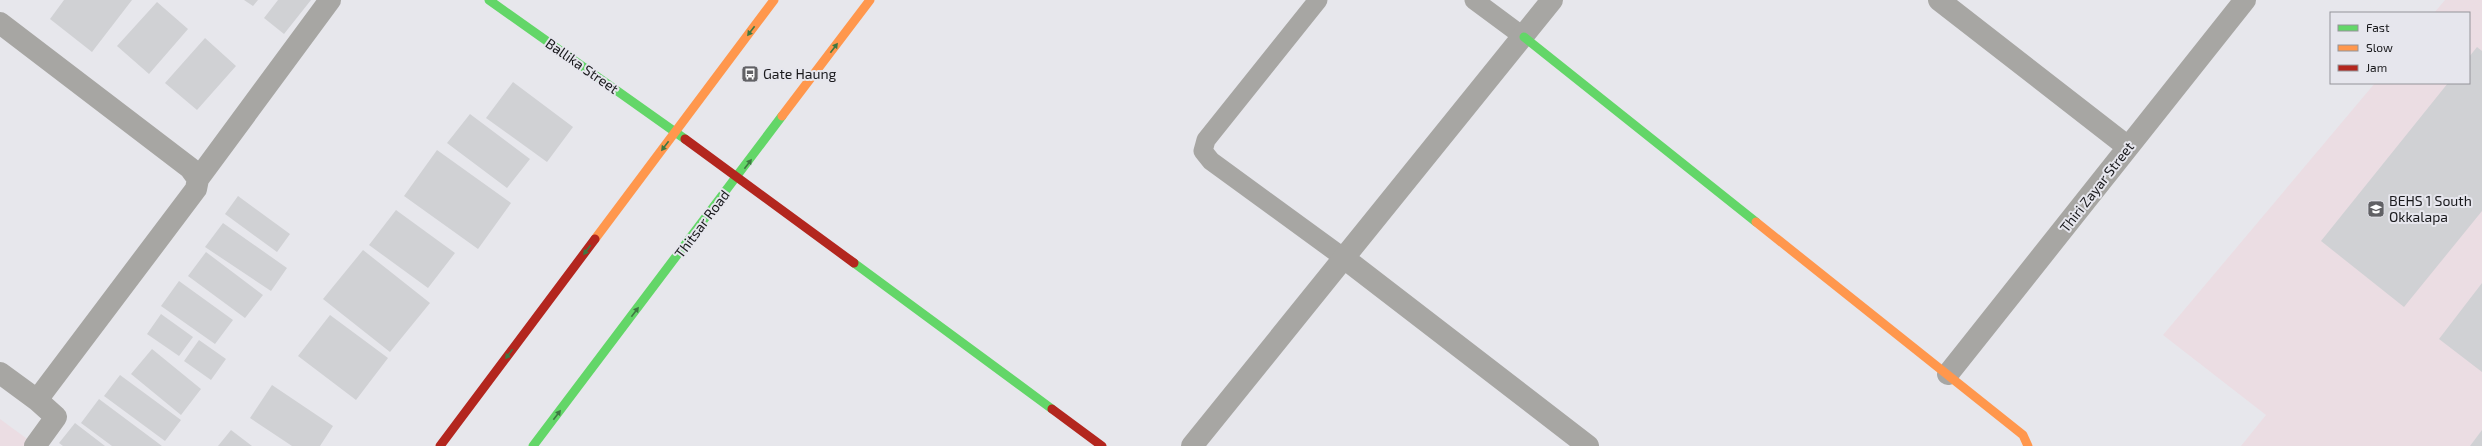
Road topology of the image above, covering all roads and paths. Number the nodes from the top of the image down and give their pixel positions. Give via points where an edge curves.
1 (330, 0) edge
2 (489, 0) edge
3 (774, 0) edge
4 (870, 0) edge
5 (1318, 0) edge
6 (1474, 0) edge
7 (1552, 0) edge
8 (1939, 0) edge
9 (2245, 0) edge
10 (0, 23) edge
11 (1524, 37) junction
12 (676, 132) junction
13 (2128, 147) junction
14 (738, 177) junction
15 (198, 179) junction
16 (1344, 258) junction
17 (0, 373) edge
18 (1948, 374) junction
19 (37, 400) junction
20 (35, 446) edge
21 (440, 446) edge
22 (533, 446) edge
23 (1102, 446) edge
24 (1192, 446) edge
25 (1588, 446) edge
26 (2028, 446) edge

1 - 15 street
2 - 12 street, Ballika Street
3 -> 12 street
14 -> 4 street, Thitsar Road
5 - 16 lane via 1206,140 1203,151 1211,161
6 - 11 lane
7 - 11 street
8 - 13 street
9 - 13 street, Thiri Zayar Street
10 - 15 street via 190,168
11 - 16 street
11 - 18 street
12 - 14 street, Ballika Street
12 -> 21 street
13 - 18 street, Thiri Zayar Street
22 -> 14 street, Thitsar Road
14 - 23 street, Ballika Street
15 - 19 street via 196,189
16 - 24 street
16 - 25 street
17 - 19 street
18 - 26 street via 2023,435
19 - 20 street via 56,418

